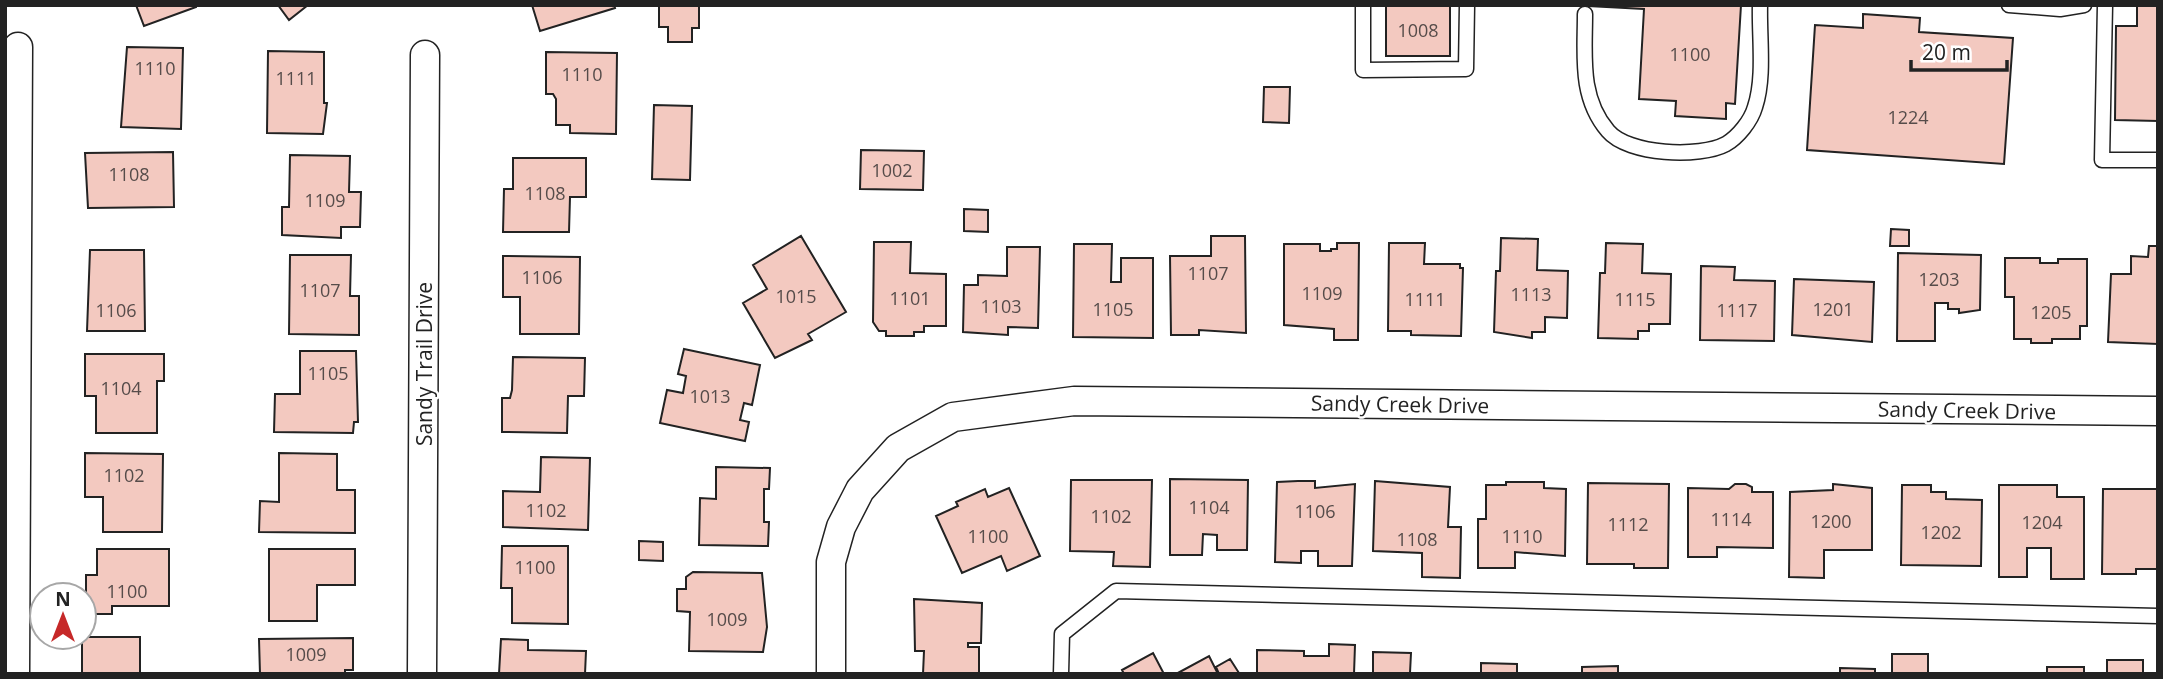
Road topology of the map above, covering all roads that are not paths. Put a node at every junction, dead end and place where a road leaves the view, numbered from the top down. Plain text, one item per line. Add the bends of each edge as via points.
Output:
1 (1363, 5) edge
2 (1467, 5) edge
3 (1760, 5) edge
4 (2009, 5) edge
5 (2084, 5) edge
6 (2105, 5) edge
7 (1586, 13) dead end
8 (18, 47) dead end
9 (425, 55) dead end
10 (2158, 160) edge
11 (2158, 411) edge
12 (2158, 615) edge
13 (15, 674) edge
14 (422, 674) edge
15 (831, 674) edge
16 (1061, 674) edge

1 - 2 lane via 1363,71 1466,69
3 - 7 lane via 1756,107 1747,125 1725,144 1692,151 1646,150 1609,132 1584,80
4 - 5 lane via 2060,9
6 - 10 lane via 2102,160
8 - 13 street
9 - 14 street, Sandy Trail Drive
11 - 15 street, Sandy Creek Drive via 1074,401 953,417 898,448 860,490 841,527 831,562
12 - 16 lane via 1116,591 1062,634

